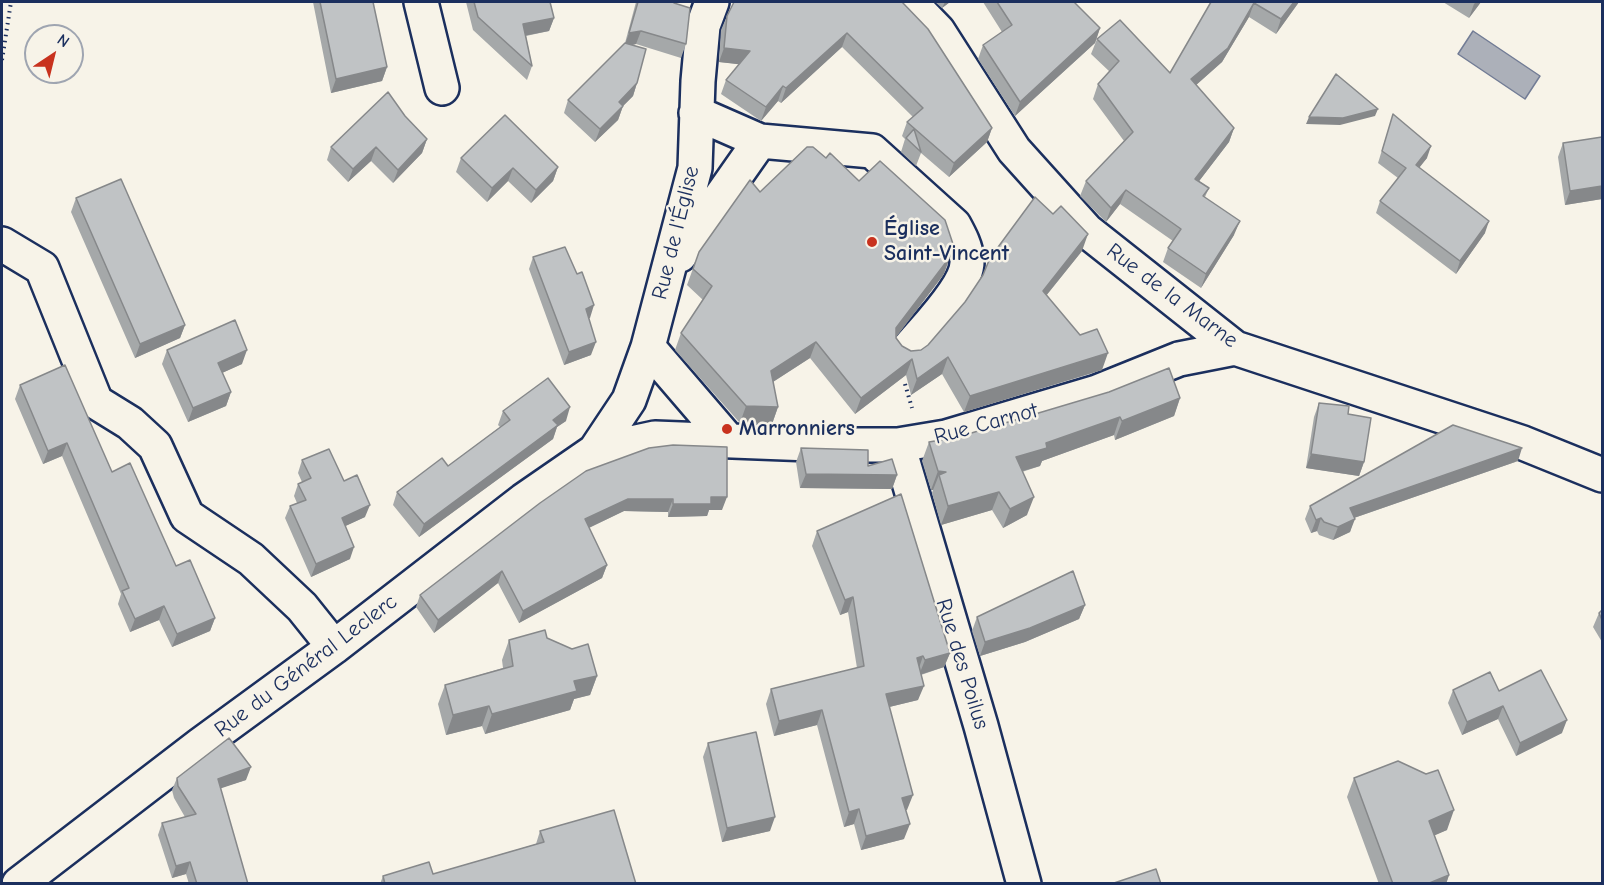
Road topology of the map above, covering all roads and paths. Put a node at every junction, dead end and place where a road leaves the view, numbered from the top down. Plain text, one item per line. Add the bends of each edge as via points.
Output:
1 (11, 2) edge
2 (421, 2) edge
3 (712, 2) edge
4 (910, 2) edge
5 (2, 60) edge
6 (442, 88) dead end
7 (696, 113) junction
8 (760, 141) junction
9 (2, 244) edge
10 (667, 274) junction
11 (648, 347) junction
12 (1235, 348) junction
13 (908, 349) joint
14 (728, 439) junction
15 (909, 443) junction
16 (595, 451) junction
17 (1602, 476) edge
18 (334, 647) junction
19 (20, 884) edge
20 (1024, 884) edge

1 - 5 path
2 - 6 street
3 - 7 street, Rue de l'Église via 703,26
4 - 12 street, Rue de la Marne via 938,31 1014,150 1088,231
7 - 8 street
7 - 10 street, Rue de l'Église via 695,168
8 - 10 street
8 - 13 street via 872,151 954,225 963,240 968,262 963,281
9 - 18 street via 42,268 96,402 130,423 155,446 187,516 251,559 302,607
10 - 11 street, Rue de l'Église
11 - 14 street
11 - 16 street, Rue de l'Église via 629,400
12 - 15 street, Rue Carnot via 1179,359 1097,392 946,437
12 - 17 street, Rue de la Marne via 1523,443
13 - 15 path via 898,361
14 - 15 street, Rue Carnot via 836,445
14 - 16 street, Rue Carnot via 656,438
15 - 20 street, Rue des Poilus
16 - 18 street, Rue du Général Leclerc via 524,500
18 - 19 street, Rue du Général Leclerc

